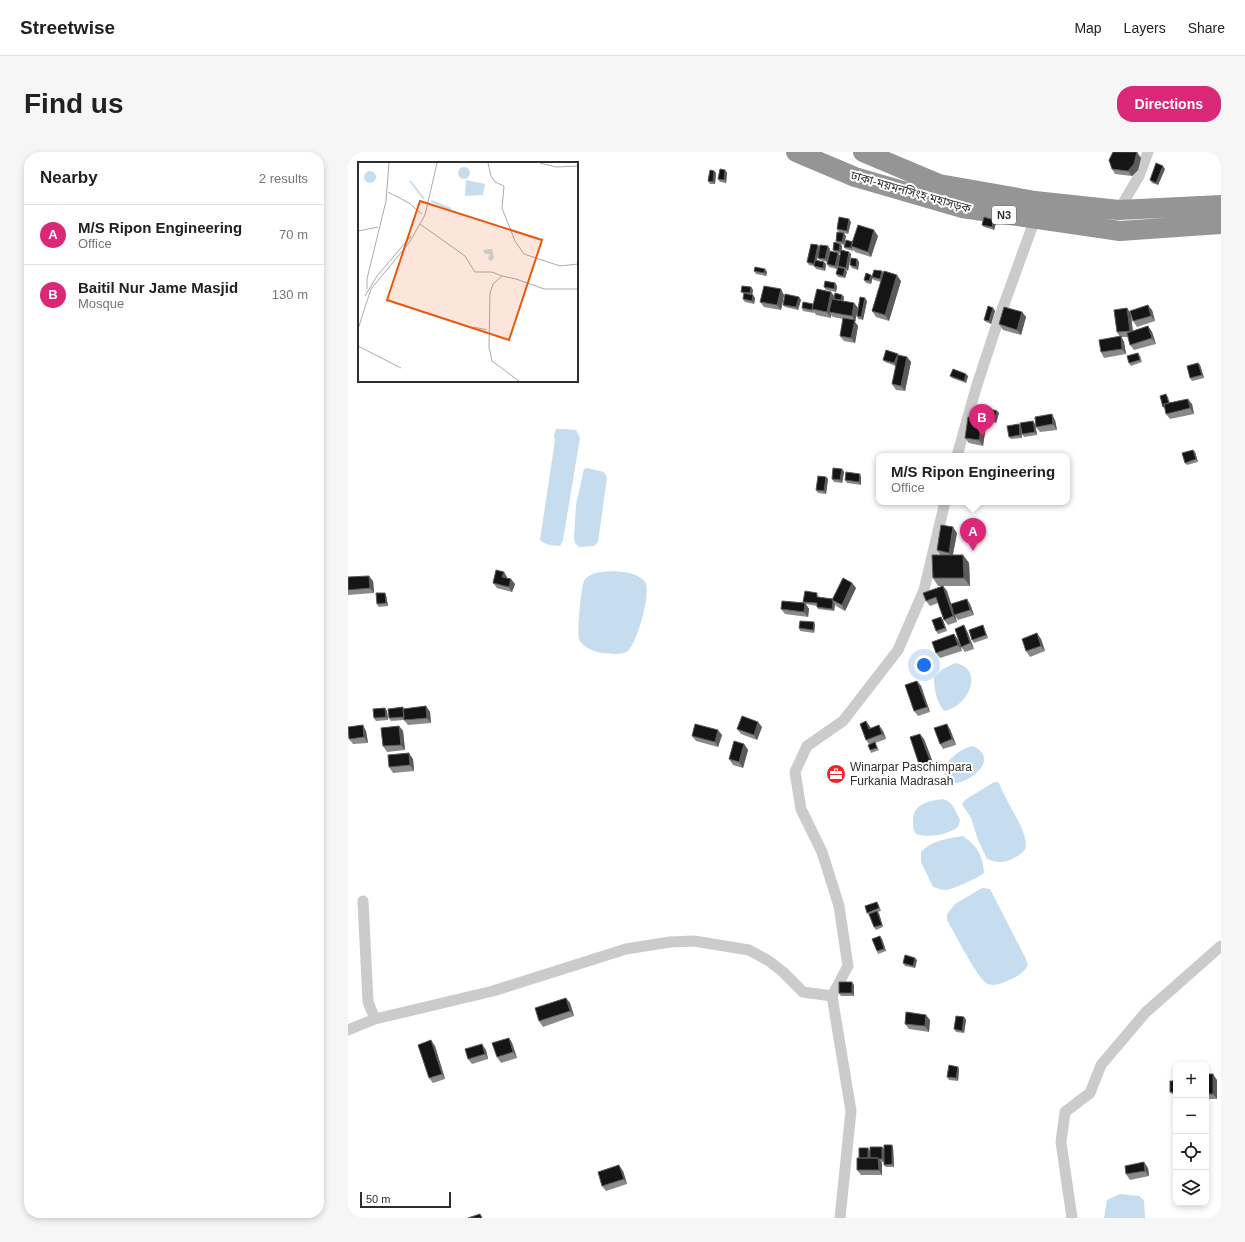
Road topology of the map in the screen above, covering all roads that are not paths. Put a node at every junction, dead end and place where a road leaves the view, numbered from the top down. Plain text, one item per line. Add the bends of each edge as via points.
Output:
1 (796, 152) edge
2 (863, 152) edge
3 (1148, 152) edge
4 (1221, 205) edge
5 (1119, 210) junction
6 (1035, 219) junction
7 (1221, 224) edge
8 (958, 453) edge
9 (943, 505) edge
10 (363, 902) dead end
11 (1221, 946) edge
12 (832, 996) junction
13 (375, 1019) junction
14 (348, 1030) edge
15 (840, 1218) edge
16 (1072, 1218) edge

1 - 6 highway, ঢাকা-ময়মনসিংহ মহাসড়ক / N3 via 855,177 962,208
2 - 5 highway, ঢাকা-ময়মনসিংহ মহাসড়ক / N3 via 939,184 1035,201
3 - 5 street via 1139,176
4 - 5 highway, ঢাকা-ময়মনসিংহ মহাসড়ক / N3
6 - 7 highway, ঢাকা-ময়মনসিংহ মহাসড়ক / N3 via 1120,231
6 - 8 street via 995,328
9 - 12 street via 924,590 898,650 843,721 807,746 795,772 801,809 822,852 839,906 848,966
10 - 13 street via 368,1002
11 - 16 street via 1146,1012 1101,1065 1090,1093 1065,1112 1061,1142
12 - 13 street via 803,992 784,972 749,950 694,941 670,942 626,949 493,991
12 - 15 street via 851,1111
13 - 14 street

